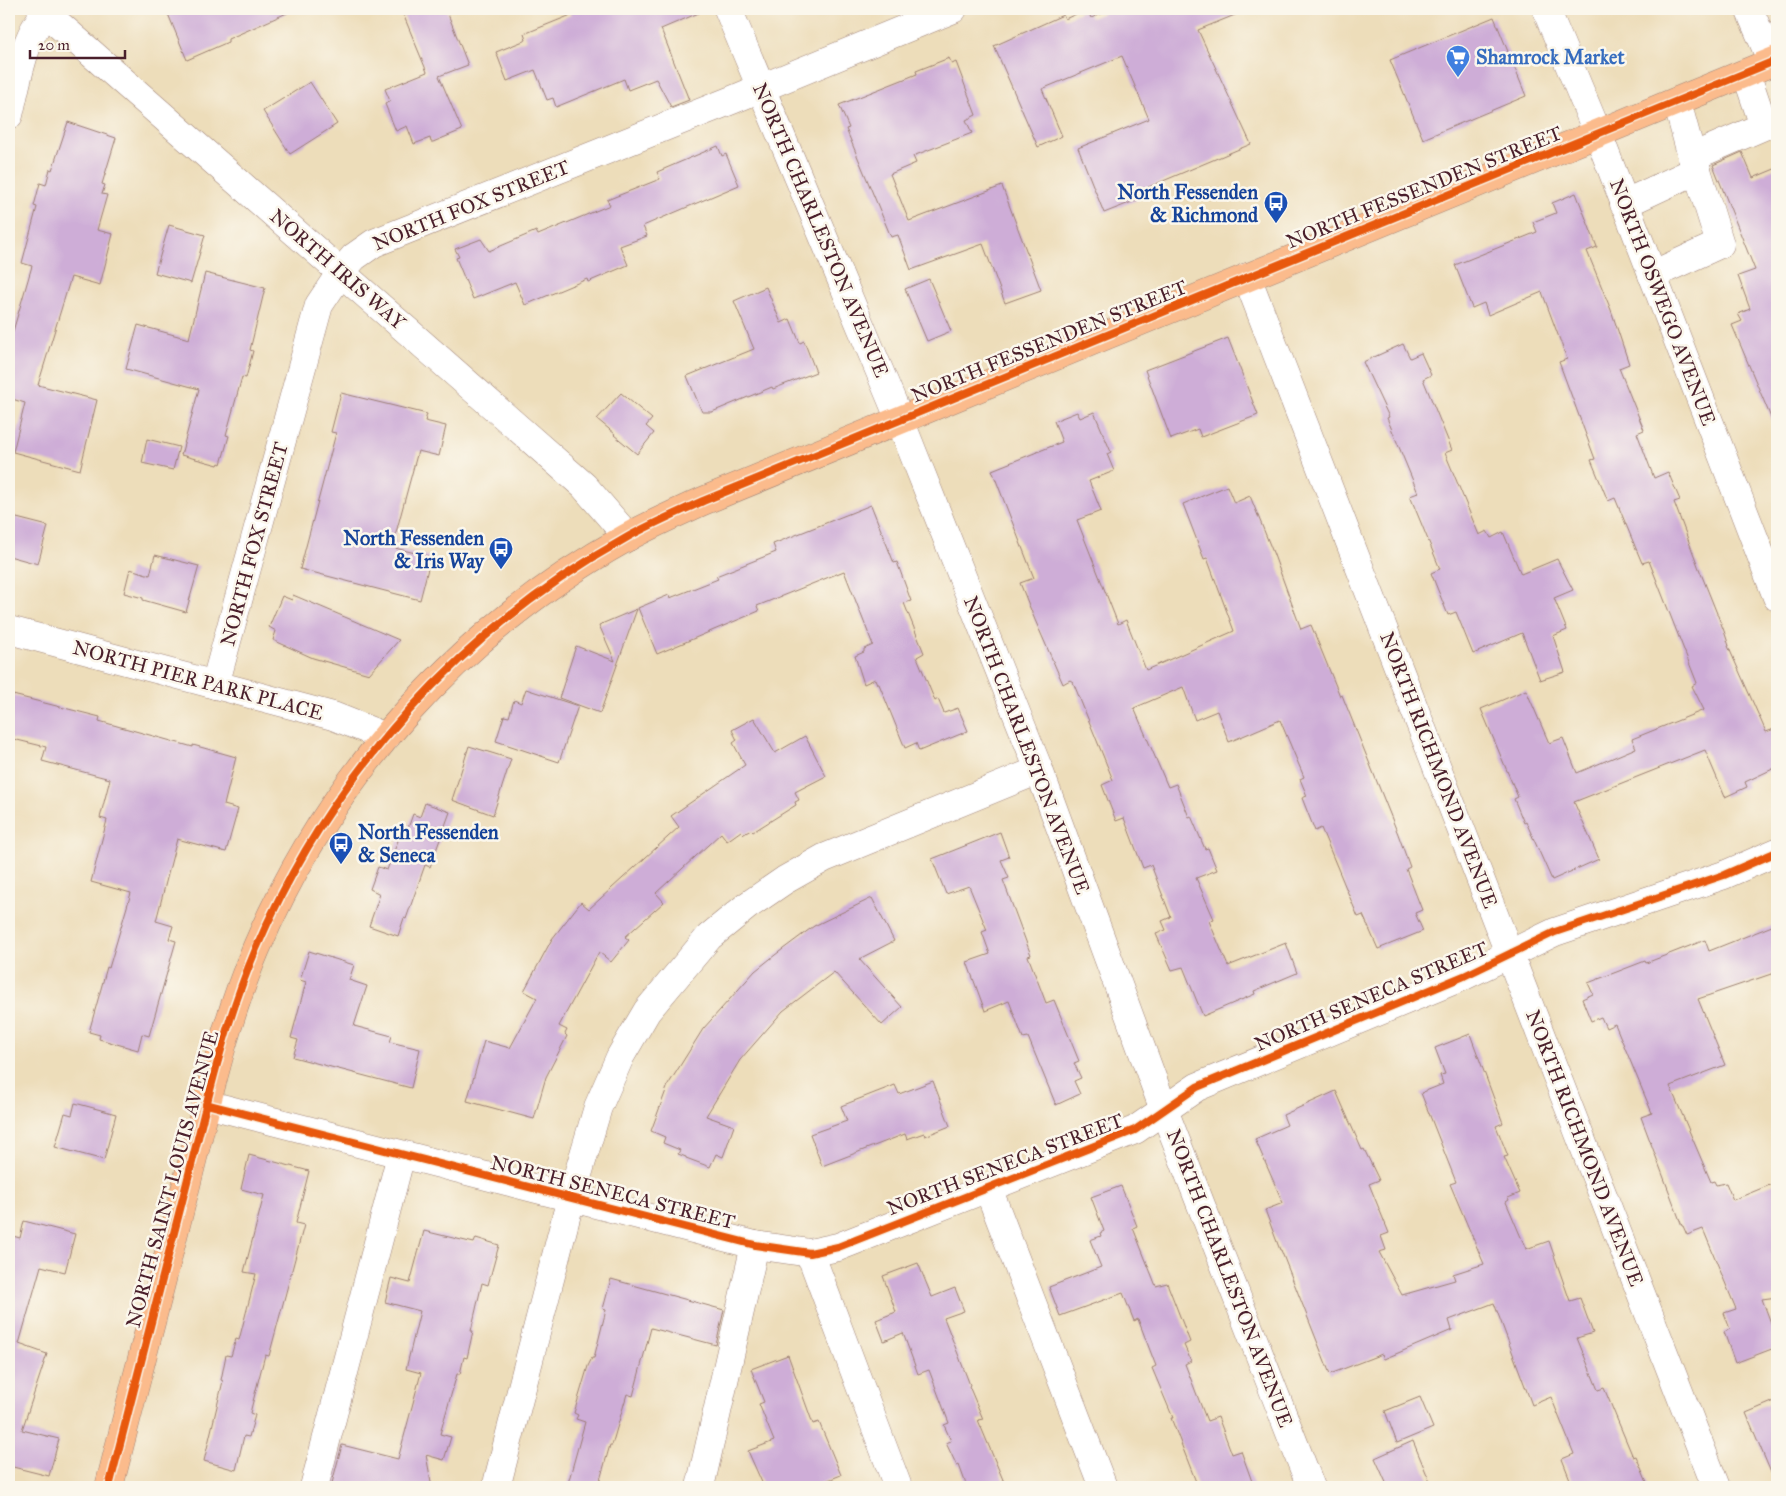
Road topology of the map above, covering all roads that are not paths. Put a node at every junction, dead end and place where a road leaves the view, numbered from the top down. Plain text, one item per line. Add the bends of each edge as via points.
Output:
1 (728, 9) edge
2 (953, 9) edge
3 (1546, 9) edge
4 (1749, 9) edge
5 (46, 10) edge
6 (1774, 61) edge
7 (1746, 73) junction
8 (761, 88) junction
9 (1677, 102) junction
10 (9, 115) edge
11 (1598, 134) junction
12 (1695, 163) junction
13 (1624, 204) junction
14 (341, 272) junction
15 (1652, 275) junction
16 (1247, 277) junction
17 (900, 420) junction
18 (628, 537) junction
19 (1777, 597) edge
20 (9, 630) edge
21 (215, 684) junction
22 (386, 737) junction
23 (1038, 770) junction
24 (1777, 852) edge
25 (1510, 954) junction
26 (206, 1104) junction
27 (1164, 1110) junction
28 (401, 1154) junction
29 (988, 1188) junction
30 (571, 1198) junction
31 (755, 1245) junction
32 (810, 1253) junction
33 (110, 1487) edge
34 (314, 1487) edge
35 (498, 1487) edge
36 (700, 1487) edge
37 (898, 1487) edge
38 (1102, 1487) edge
39 (1311, 1487) edge
40 (1716, 1487) edge

1 - 8 street, NORTH CHARLESTON AVENUE
2 - 8 street, NORTH FOX STREET
3 - 11 street, NORTH OSWEGO AVENUE
4 - 6 street
5 - 10 street via 24,55
5 - 14 street, NORTH IRIS WAY
6 - 7 main road, NORTH FESSENDEN STREET
7 - 9 main road, NORTH FESSENDEN STREET
7 - 12 street via 1764,126
8 - 14 street, NORTH FOX STREET via 374,243 354,257
8 - 17 street, NORTH CHARLESTON AVENUE
9 - 11 main road, NORTH FESSENDEN STREET
9 - 12 street
11 - 13 street, NORTH OSWEGO AVENUE
11 - 16 main road, NORTH FESSENDEN STREET
12 - 13 street
12 - 15 street via 1720,244
13 - 15 street, NORTH OSWEGO AVENUE
14 - 18 street, NORTH IRIS WAY via 584,486
14 - 21 street, NORTH FOX STREET via 319,305
15 - 19 street, NORTH OSWEGO AVENUE
16 - 17 main road, NORTH FESSENDEN STREET
16 - 25 street, NORTH RICHMOND AVENUE
17 - 18 main road, NORTH FESSENDEN STREET via 703,501
17 - 23 street, NORTH CHARLESTON AVENUE
18 - 22 main road, NORTH FESSENDEN STREET via 552,584 482,638 447,669
20 - 21 street, NORTH PIER PARK PLACE
21 - 22 street, NORTH PIER PARK PLACE via 333,716
22 - 26 main road, NORTH SAINT LOUIS AVENUE via 326,817 276,906 241,987
23 - 27 street, NORTH CHARLESTON AVENUE
23 - 30 street via 824,858 747,906 709,937 647,1011 620,1057 598,1107
24 - 25 street, NORTH SENECA STREET via 1724,876 1555,932
25 - 27 street, NORTH SENECA STREET via 1198,1086
25 - 40 street, NORTH RICHMOND AVENUE
26 - 28 street, NORTH SENECA STREET
26 - 33 main road, NORTH SAINT LOUIS AVENUE
27 - 29 street, NORTH SENECA STREET via 1135,1130
27 - 39 street, NORTH CHARLESTON AVENUE
28 - 30 street, NORTH SENECA STREET
28 - 34 street
29 - 32 street, NORTH SENECA STREET via 838,1247
29 - 38 street
30 - 31 street, NORTH SENECA STREET
30 - 35 street
31 - 32 street, NORTH SENECA STREET
31 - 36 street
32 - 37 street

